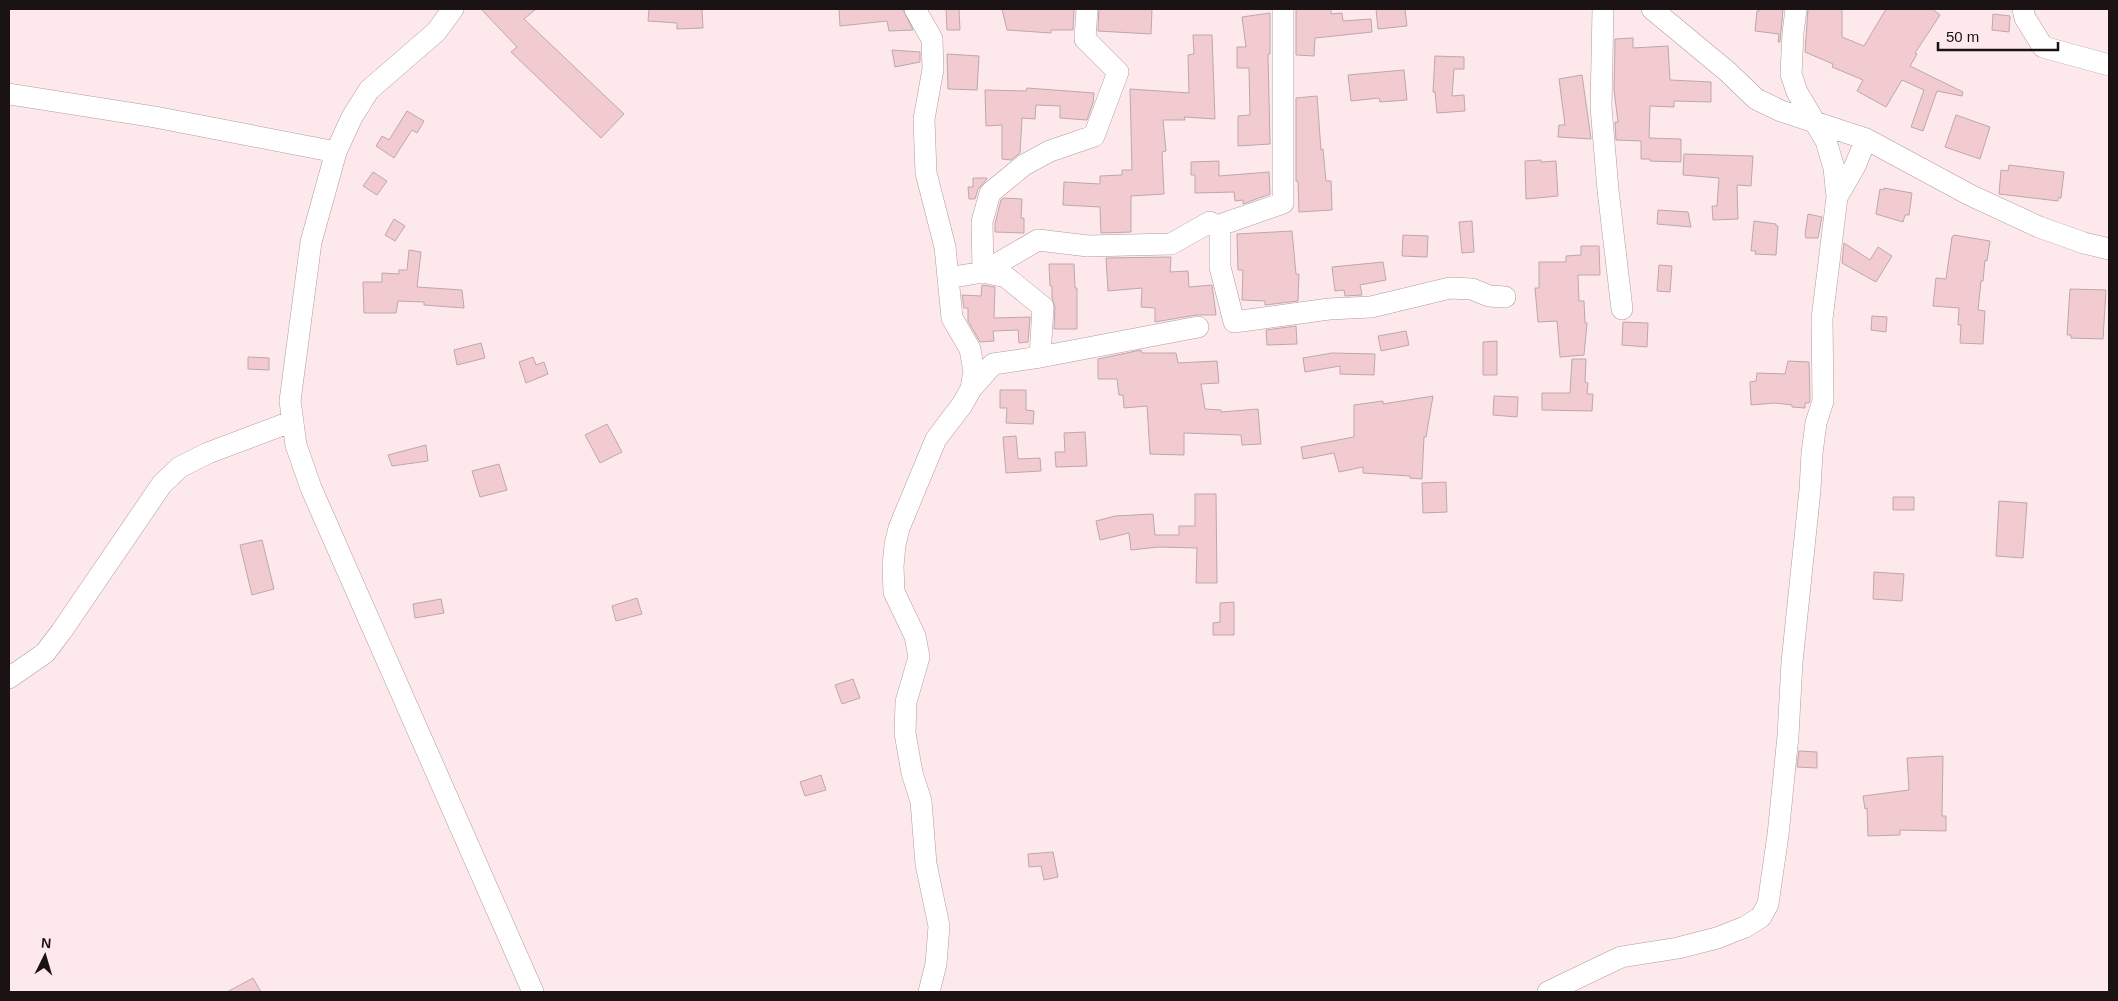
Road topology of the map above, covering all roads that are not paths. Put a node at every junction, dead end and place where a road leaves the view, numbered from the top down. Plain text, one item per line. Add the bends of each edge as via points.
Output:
1 (453, 9) edge
2 (915, 9) edge
3 (1087, 9) edge
4 (1283, 9) edge
5 (1603, 9) edge
6 (1652, 9) edge
7 (1796, 9) edge
8 (2023, 9) edge
9 (2107, 70) edge
10 (9, 94) edge
11 (1813, 121) junction
12 (1866, 139) junction
13 (336, 152) junction
14 (1837, 197) junction
15 (1210, 222) dead end
16 (2109, 249) edge
17 (983, 272) junction
18 (948, 278) junction
19 (1505, 297) dead end
20 (1622, 309) dead end
21 (1198, 327) dead end
22 (1040, 357) junction
23 (971, 389) junction
24 (293, 420) junction
25 (9, 678) edge
26 (533, 992) edge
27 (929, 992) edge
28 (1548, 992) edge

1 - 13 street via 436,32 369,90
2 - 18 street via 932,38 933,69 924,119 926,173 946,248
3 - 17 street via 1085,39 1118,72 1094,136 1024,165 990,193 982,222
4 - 19 street via 1283,204 1220,225 1220,267 1234,322 1329,309 1371,307 1450,288 1472,289 1489,296
5 - 20 street via 1601,107
6 - 11 street via 1756,99
7 - 11 street via 1791,74
8 - 9 street via 2043,47
10 - 13 street via 155,117
11 - 12 street
11 - 14 street via 1826,141 1834,168
12 - 14 street
12 - 16 street via 1970,195 2039,227
13 - 24 street via 311,242 290,401
14 - 28 street via 1822,319 1823,402 1812,452 1787,746 1768,904 1761,917 1745,927 1678,948 1621,957
15 - 17 street via 1171,244 1088,246 1038,240
17 - 18 street
17 - 22 street via 1006,277 1043,307
18 - 23 street via 952,318 970,349 974,371
21 - 22 street
22 - 23 street via 993,364
23 - 27 street via 936,439 899,528 893,566 894,592 915,636 919,657 906,702 905,733 921,801 926,864 939,926 936,964
24 - 25 street via 180,467 162,484 45,653
24 - 26 street via 296,445 311,488

